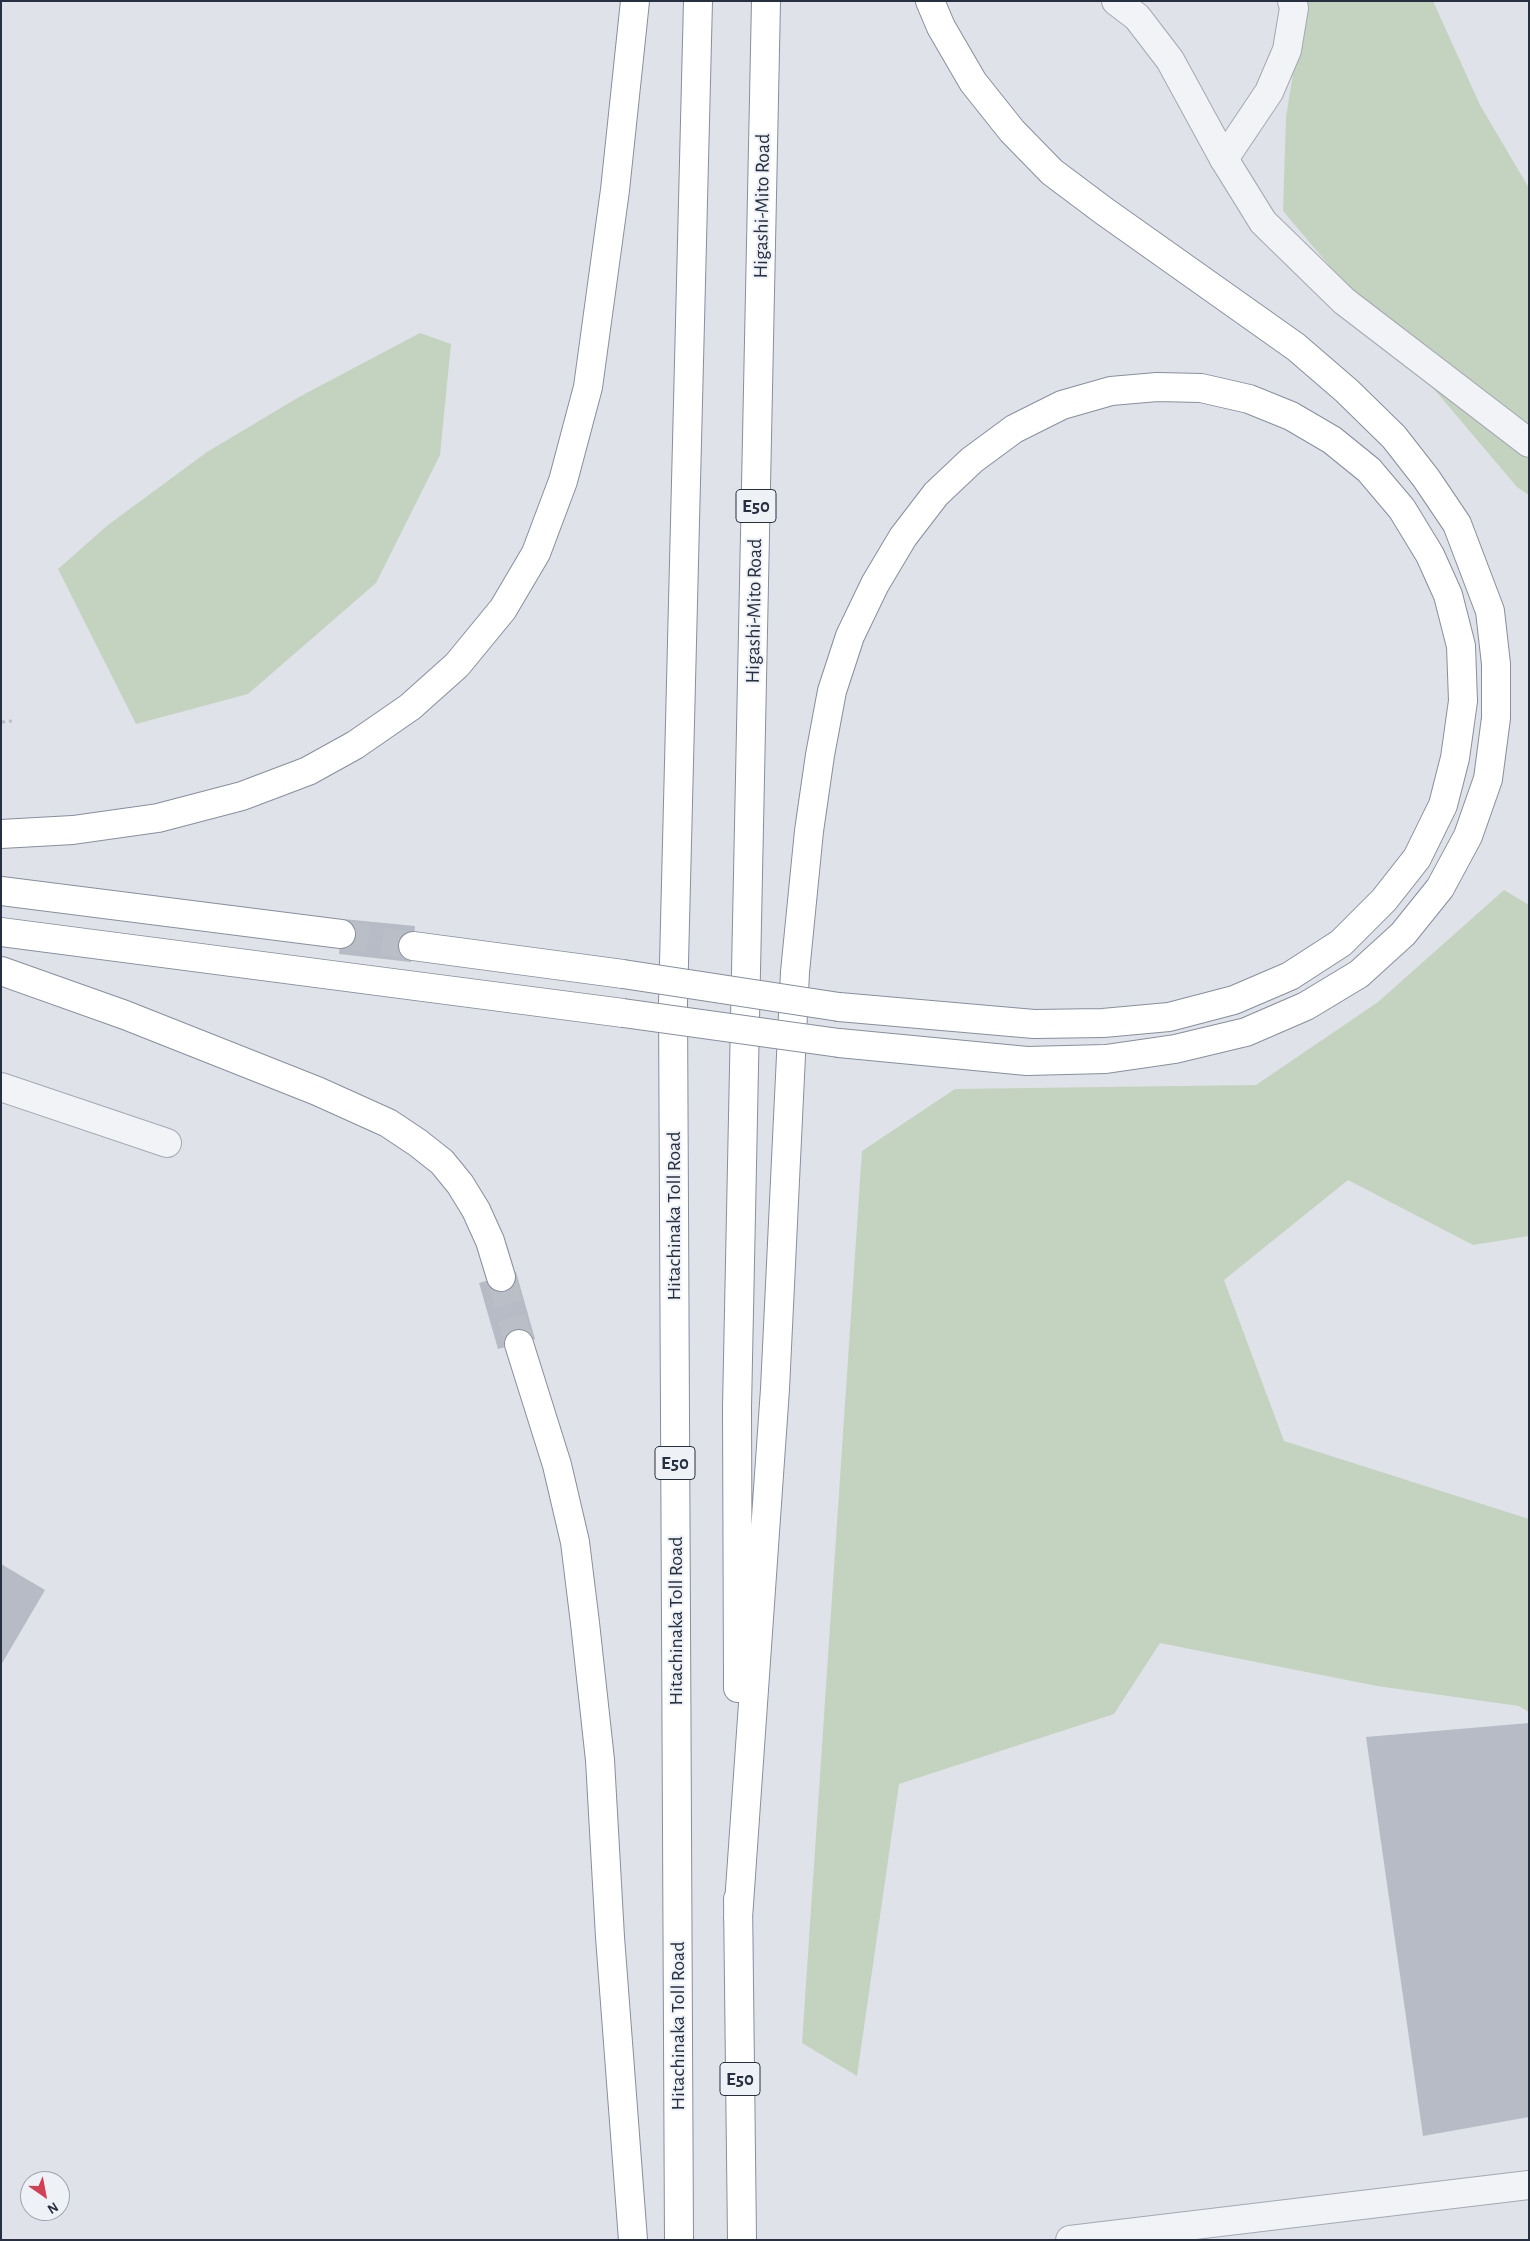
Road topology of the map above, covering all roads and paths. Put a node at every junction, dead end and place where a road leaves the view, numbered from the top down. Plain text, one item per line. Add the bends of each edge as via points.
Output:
1 (635, 1) edge
2 (698, 1) edge
3 (766, 1) edge
4 (930, 1) edge
5 (1116, 1) edge
6 (1292, 1) edge
7 (1224, 159) junction
8 (1529, 444) edge
9 (12, 721) dead end
10 (1, 722) edge
11 (1, 834) edge
12 (1, 892) edge
13 (1, 932) edge
14 (342, 934) tunnel mouth
15 (413, 946) tunnel mouth
16 (1, 971) edge
17 (1, 1087) edge
18 (168, 1143) dead end
19 (501, 1277) tunnel mouth
20 (520, 1344) tunnel mouth
21 (738, 1918) junction
22 (1529, 2186) edge
23 (633, 2240) edge
24 (679, 2240) edge
25 (742, 2240) edge
26 (1070, 2240) edge

1 - 11 highway via 615,190 588,387 563,481 536,553 503,609 457,665 410,707 355,745 308,771 242,796 158,818 73,830
2 - 24 highway, Hitachinaka Toll Road / E50 via 673,1003
3 - 21 highway, Higashi-Mito Road / E50 via 737,1407
4 - 13 highway, bridge via 973,82 1012,131 1052,172 1296,347 1347,391 1394,437 1457,524 1490,611 1496,664 1496,718 1488,779 1468,836 1440,888 1403,934 1359,974 1306,1006 1246,1032 1175,1049 1106,1059 1027,1061 839,1043
5 - 7 street via 1136,17 1170,60
6 - 7 street via 1294,8 1286,50 1272,84
7 - 8 street via 1263,222 1344,301
9 - 10 path
12 - 14 highway
15 - 21 highway, bridge via 623,974 839,1007 1034,1024 1103,1023 1169,1017 1234,1000 1290,976 1341,943 1384,900 1417,858 1443,806 1455,758 1463,701 1461,646 1448,595 1430,555 1402,509 1369,470 1332,440 1291,416 1249,399 1201,388 1157,387 1111,392 1062,405 1014,429 972,460 936,494 903,537 875,584 850,636 832,692 809,831 795,972 775,1389
16 - 19 highway via 125,1015 317,1090 388,1124 442,1162 460,1184 490,1241
17 - 18 street
20 - 23 highway via 557,1465 575,1542 583,1605 600,1760
21 - 25 highway, E50
22 - 26 street

